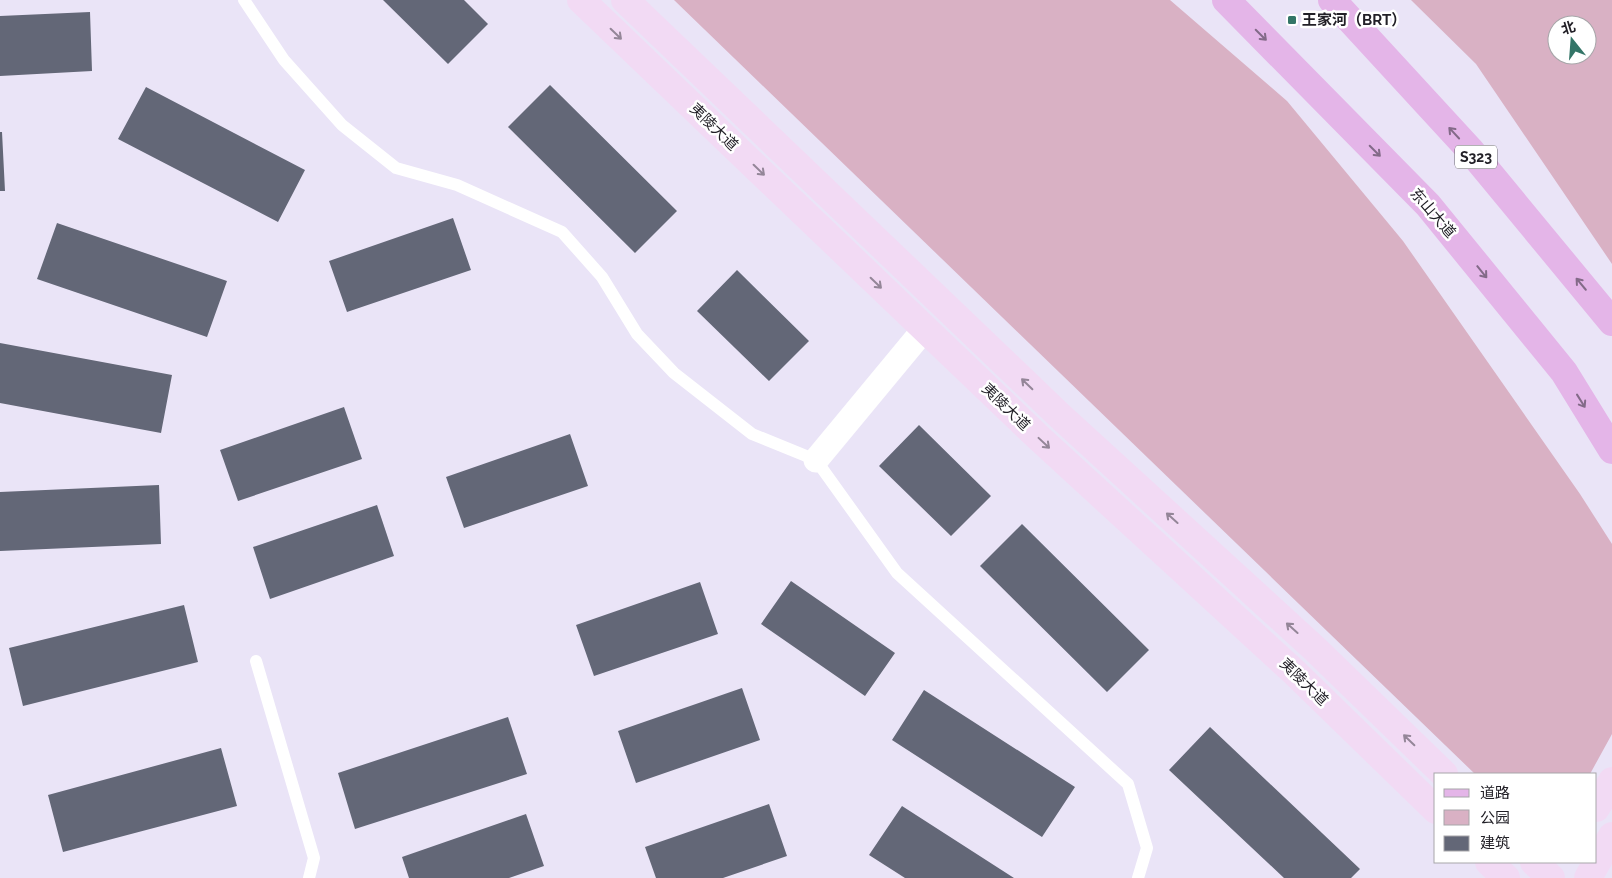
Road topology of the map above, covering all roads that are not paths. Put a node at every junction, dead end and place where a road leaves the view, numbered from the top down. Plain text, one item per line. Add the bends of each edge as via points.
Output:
1 (244, 0) edge
2 (581, 0) edge
3 (625, 0) edge
4 (1226, 0) edge
5 (1332, 0) edge
6 (1612, 322) edge
7 (923, 328) junction
8 (1612, 450) edge
9 (816, 460) junction
10 (256, 661) dead end
11 (1443, 773) edge
12 (1612, 781) edge
13 (1597, 806) edge
14 (1434, 808) edge
15 (1612, 836) edge
16 (1597, 862) edge
17 (1490, 863) edge
18 (1535, 863) edge
19 (1562, 863) edge
20 (1597, 863) edge
21 (310, 878) edge
22 (1138, 878) edge
23 (1506, 878) edge
24 (1552, 878) edge
25 (1588, 878) edge

1 - 9 lane via 284,60 342,125 396,168 457,185 562,232 602,277 636,334 674,373 752,434
2 -> 7 main road, 夷陵大道
11 -> 3 main road, 夷陵大道 via 1315,649 1060,416
4 -> 8 main road, 东山大道 via 1428,205 1564,372
6 -> 5 main road, S323 via 1470,150
7 - 9 street
7 -> 14 main road, 夷陵大道 via 1293,671
9 - 22 lane via 897,573 1128,784 1147,848
10 - 21 lane via 314,858
12 - 13 main road
15 - 16 main road
17 - 23 main road
18 - 24 main road
19 - 24 main road
20 - 25 main road

